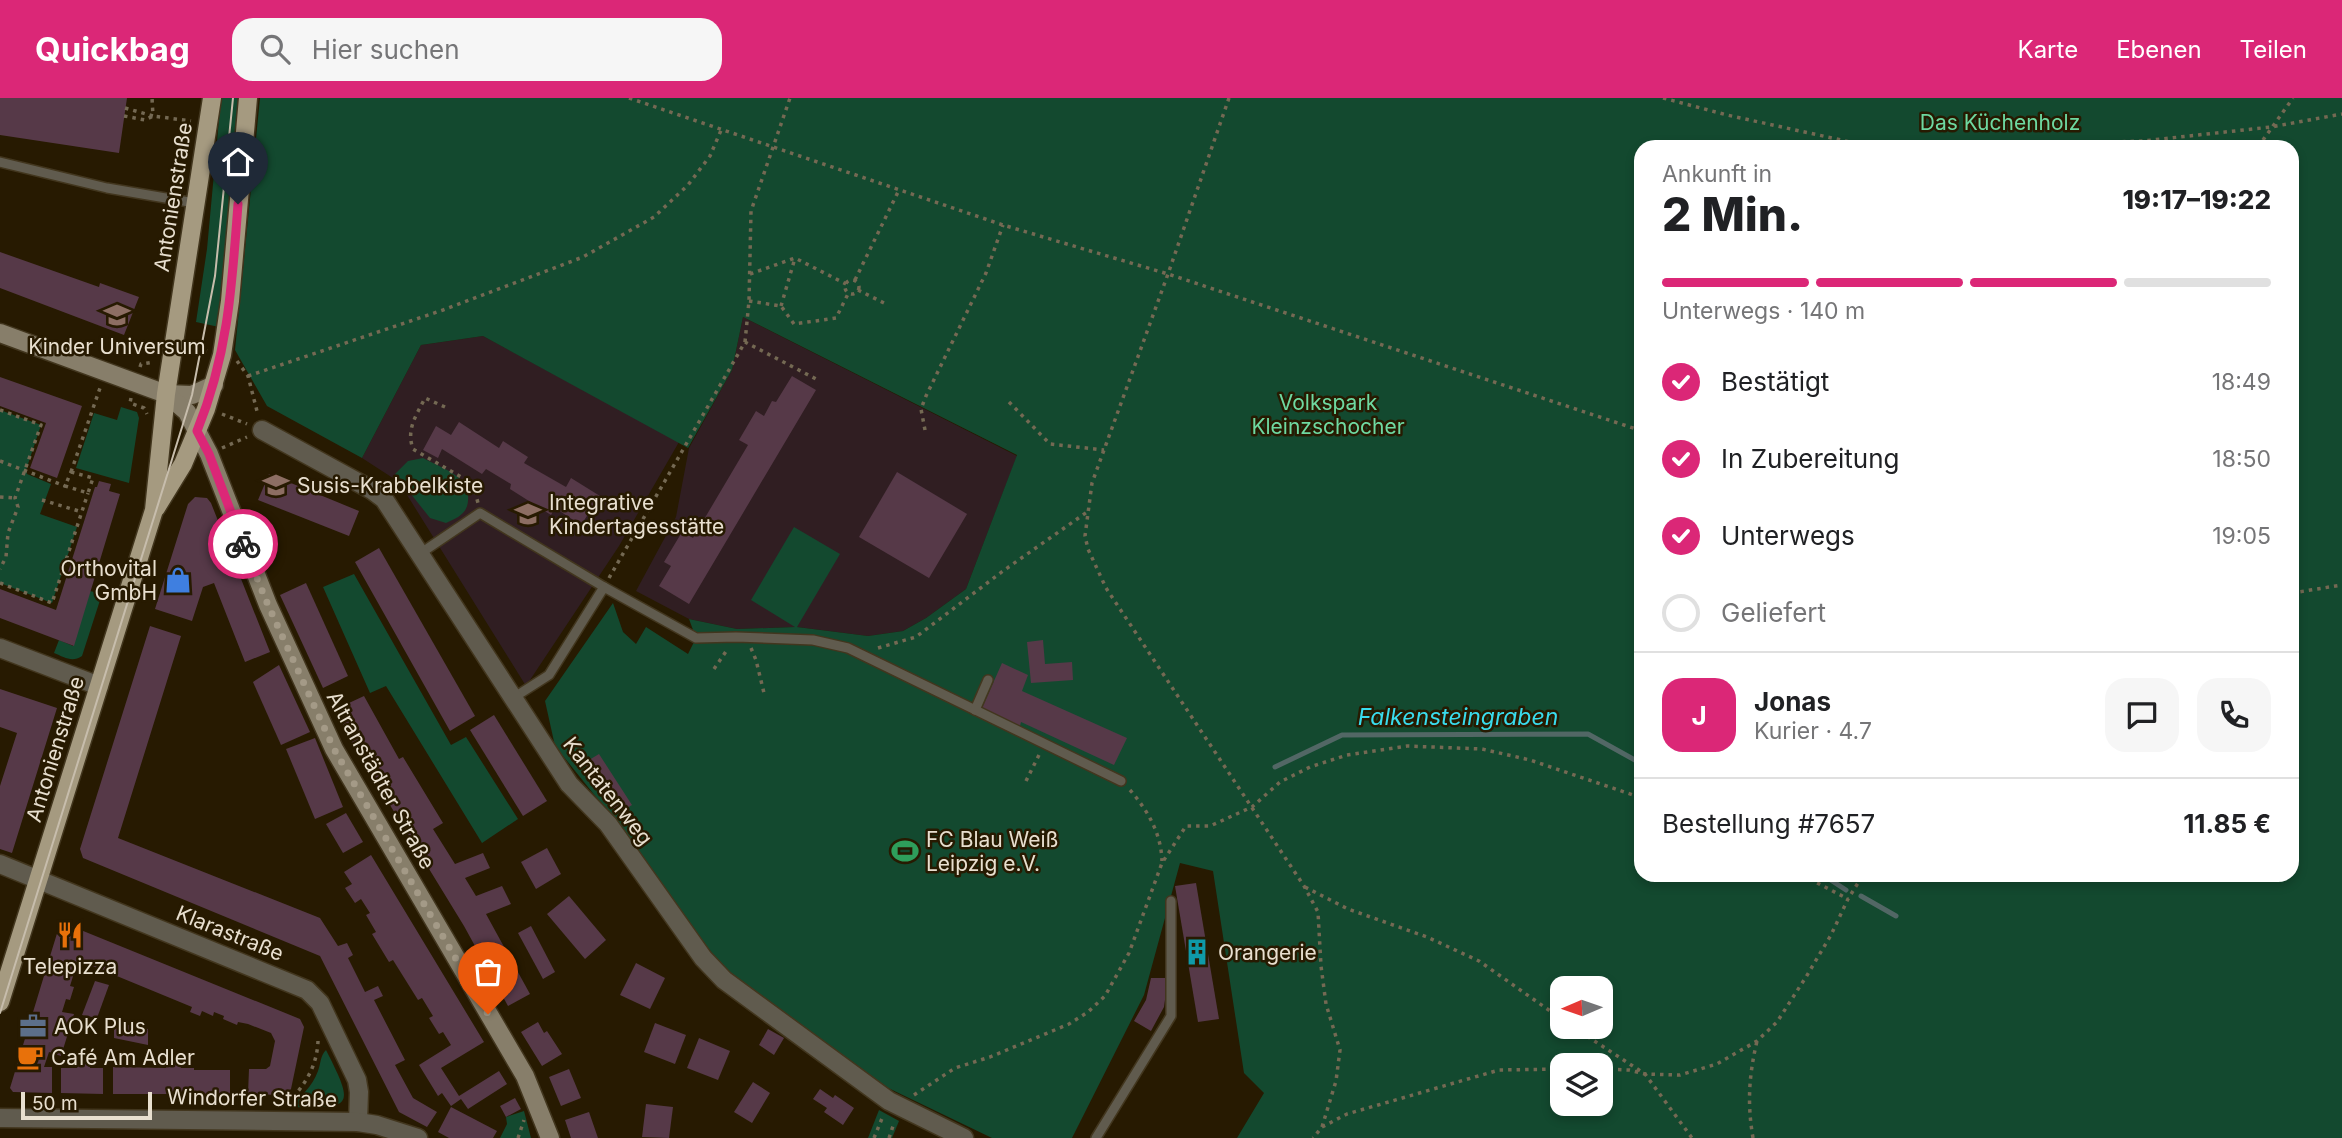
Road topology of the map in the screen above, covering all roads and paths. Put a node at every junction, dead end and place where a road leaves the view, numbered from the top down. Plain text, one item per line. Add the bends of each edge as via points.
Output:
1 (152, 98) edge
2 (212, 98) edge
3 (248, 98) edge
4 (629, 98) edge
5 (790, 98) edge
6 (1229, 98) edge
7 (1663, 98) edge
8 (2293, 98) edge
9 (125, 108) dead end
10 (2342, 114) edge
11 (124, 116) dead end
12 (153, 116) junction
13 (207, 123) junction
14 (2271, 127) junction
15 (722, 128) junction
16 (1841, 140) edge
17 (2152, 140) edge
18 (2263, 140) edge
19 (773, 145) junction
20 (0, 162) edge
21 (899, 190) junction
22 (195, 203) junction
23 (1003, 225) junction
24 (794, 258) junction
25 (750, 274) junction
26 (1168, 274) junction
27 (855, 281) junction
28 (846, 285) junction
29 (858, 290) junction
30 (849, 292) junction
31 (750, 301) junction
32 (884, 303) dead end
33 (780, 306) junction
34 (0, 333) edge
35 (745, 342) junction
36 (174, 345) junction
37 (229, 357) junction
38 (106, 370) junction
39 (248, 376) junction
40 (818, 380) dead end
41 (214, 385) junction
42 (166, 394) junction
43 (1009, 402) dead end
44 (130, 403) dead end
45 (445, 407) dead end
46 (0, 411) edge
47 (222, 414) dead end
48 (148, 417) dead end
49 (238, 420) dead end
50 (1634, 428) edge
51 (262, 430) joint
52 (925, 430) dead end
53 (197, 431) junction
54 (1104, 450) junction
55 (0, 461) edge
56 (26, 470) junction
57 (71, 472) junction
58 (65, 486) junction
59 (88, 493) junction
60 (0, 498) edge
61 (15, 498) junction
62 (42, 500) dead end
63 (531, 502) dead end
64 (154, 510) junction
65 (82, 512) junction
66 (1087, 512) junction
67 (480, 513) junction
68 (512, 533) junction
69 (421, 553) junction
70 (0, 569) edge
71 (0, 583) edge
72 (2342, 585) edge
73 (604, 587) junction
74 (2299, 592) edge
75 (741, 637) junction
76 (0, 648) edge
77 (848, 648) junction
78 (714, 669) dead end
79 (988, 680) dead end
80 (99, 686) junction
81 (764, 693) dead end
82 (513, 698) junction
83 (975, 710) junction
84 (1044, 743) junction
85 (1026, 781) dead end
86 (1121, 781) joint
87 (1634, 795) edge
88 (1252, 807) junction
89 (1162, 863) junction
90 (0, 864) edge
91 (38, 879) junction
92 (1816, 882) edge
93 (1858, 882) edge
94 (1304, 887) junction
95 (1848, 898) junction
96 (1171, 901) dead end
97 (0, 1002) edge
98 (320, 1003) junction
99 (1550, 1011) edge
100 (1593, 1040) edge
101 (1757, 1041) junction
102 (1550, 1069) edge
103 (1613, 1069) edge
104 (1645, 1074) junction
105 (894, 1104) junction
106 (0, 1118) edge
107 (267, 1121) junction
108 (358, 1122) junction
109 (1322, 1127) junction
110 (376, 1132) edge
111 (1316, 1136) edge
112 (418, 1138) edge
113 (550, 1138) edge
114 (874, 1138) edge
115 (964, 1138) edge
116 (1096, 1138) edge
117 (1692, 1138) edge
118 (1753, 1138) edge

1 - 12 path
2 - 13 main road, Antonienstraße
3 - 37 main road, Antonienstraße
4 - 15 path
5 - 19 path
6 - 26 path
7 - 16 path
8 - 14 path
9 - 12 path
10 - 14 path
11 - 12 path via 145,120
12 - 13 path
13 - 22 main road, Antonienstraße
14 - 17 path
14 - 18 path
15 - 19 path
15 - 39 path via 710,156 688,185 654,217 583,257
19 - 21 path
19 - 25 path via 751,211
20 - 22 lane
21 - 23 path
21 - 27 path
22 - 36 main road, Antonienstraße
23 - 26 path
23 - 52 path via 986,273 926,396 922,409
24 - 25 path
24 - 28 path
24 - 33 path
25 - 31 path
26 - 50 path
26 - 54 path
27 - 28 path
27 - 29 path
28 - 30 path
29 - 30 path
29 - 32 path
30 - 33 path via 836,318 794,324
31 - 33 path
31 - 35 path
34 - 38 street
35 - 40 path
35 - 73 path
36 - 37 path
36 - 42 main road, Antonienstraße
37 - 39 path
37 - 41 main road, Antonienstraße
38 - 42 street
38 - 57 path
39 - 51 path
41 - 42 street via 192,395
41 - 53 main road, Antonienstraße
42 - 53 street, Altranstädter Straße via 187,412
42 - 64 main road, Antonienstraße
43 - 54 path via 1051,444
44 - 48 path via 144,408
45 - 67 path via 425,398 410,428 410,441 414,449 473,484
46 - 56 path via 41,425
47 - 49 path
51 - 69 street, Kantatenweg via 372,490 393,510
53 - 64 main road, Antonienstraße
53 - 113 street, Altranstädter Straße via 268,605 334,749 525,1076
54 - 66 path
55 - 56 path
56 - 58 path
56 - 61 path
57 - 58 path
57 - 59 path via 93,478
58 - 59 path
59 - 65 path
60 - 61 path
61 - 70 path via 18,507
62 - 65 path
63 - 68 path
64 - 80 main road, Antonienstraße
65 - 71 path via 52,603
66 - 77 path via 916,637 876,649
66 - 88 path via 1088,549 1106,588
67 - 68 lane
67 - 69 lane
68 - 73 lane
69 - 82 street, Kantatenweg
72 - 74 path
73 - 75 lane via 696,638
73 - 82 lane via 550,675
75 - 77 lane via 813,640
75 - 78 path
75 - 81 path via 756,660
76 - 80 street
77 - 83 lane
79 - 83 lane
80 - 91 main road, Antonienstraße
82 - 105 street, Kantatenweg via 569,785 608,824 724,981
83 - 84 lane
84 - 85 path
84 - 86 lane
86 - 89 path via 1151,819 1161,843
87 - 88 path via 1482,749 1406,746 1347,755 1310,767 1280,782
88 - 89 path via 1210,826 1185,826
88 - 94 path
89 - 105 path via 1129,953 1105,996 1088,1012 1041,1037 955,1068
90 - 91 street, Klarastraße
91 - 97 main road, Antonienstraße
91 - 98 street, Klarastraße via 289,982
92 - 95 path
93 - 95 path
94 - 99 path via 1479,961
94 - 109 path via 1318,912 1322,979 1340,1050
95 - 101 path via 1806,977 1777,1022
96 - 116 lane via 1171,1016
98 - 107 path via 317,1055 302,1089
98 - 108 street, Klarastraße via 357,1080
100 - 104 path
101 - 104 path via 1717,1064 1680,1075
101 - 118 path via 1749,1077
102 - 109 path via 1499,1070 1347,1114
103 - 104 path
104 - 117 path
105 - 114 path
105 - 115 street, Kantatenweg
106 - 107 street, Windorfer Straße
107 - 108 street, Windorfer Straße
108 - 110 street, Windorfer Straße
109 - 111 path
110 - 112 street, Windorfer Straße

